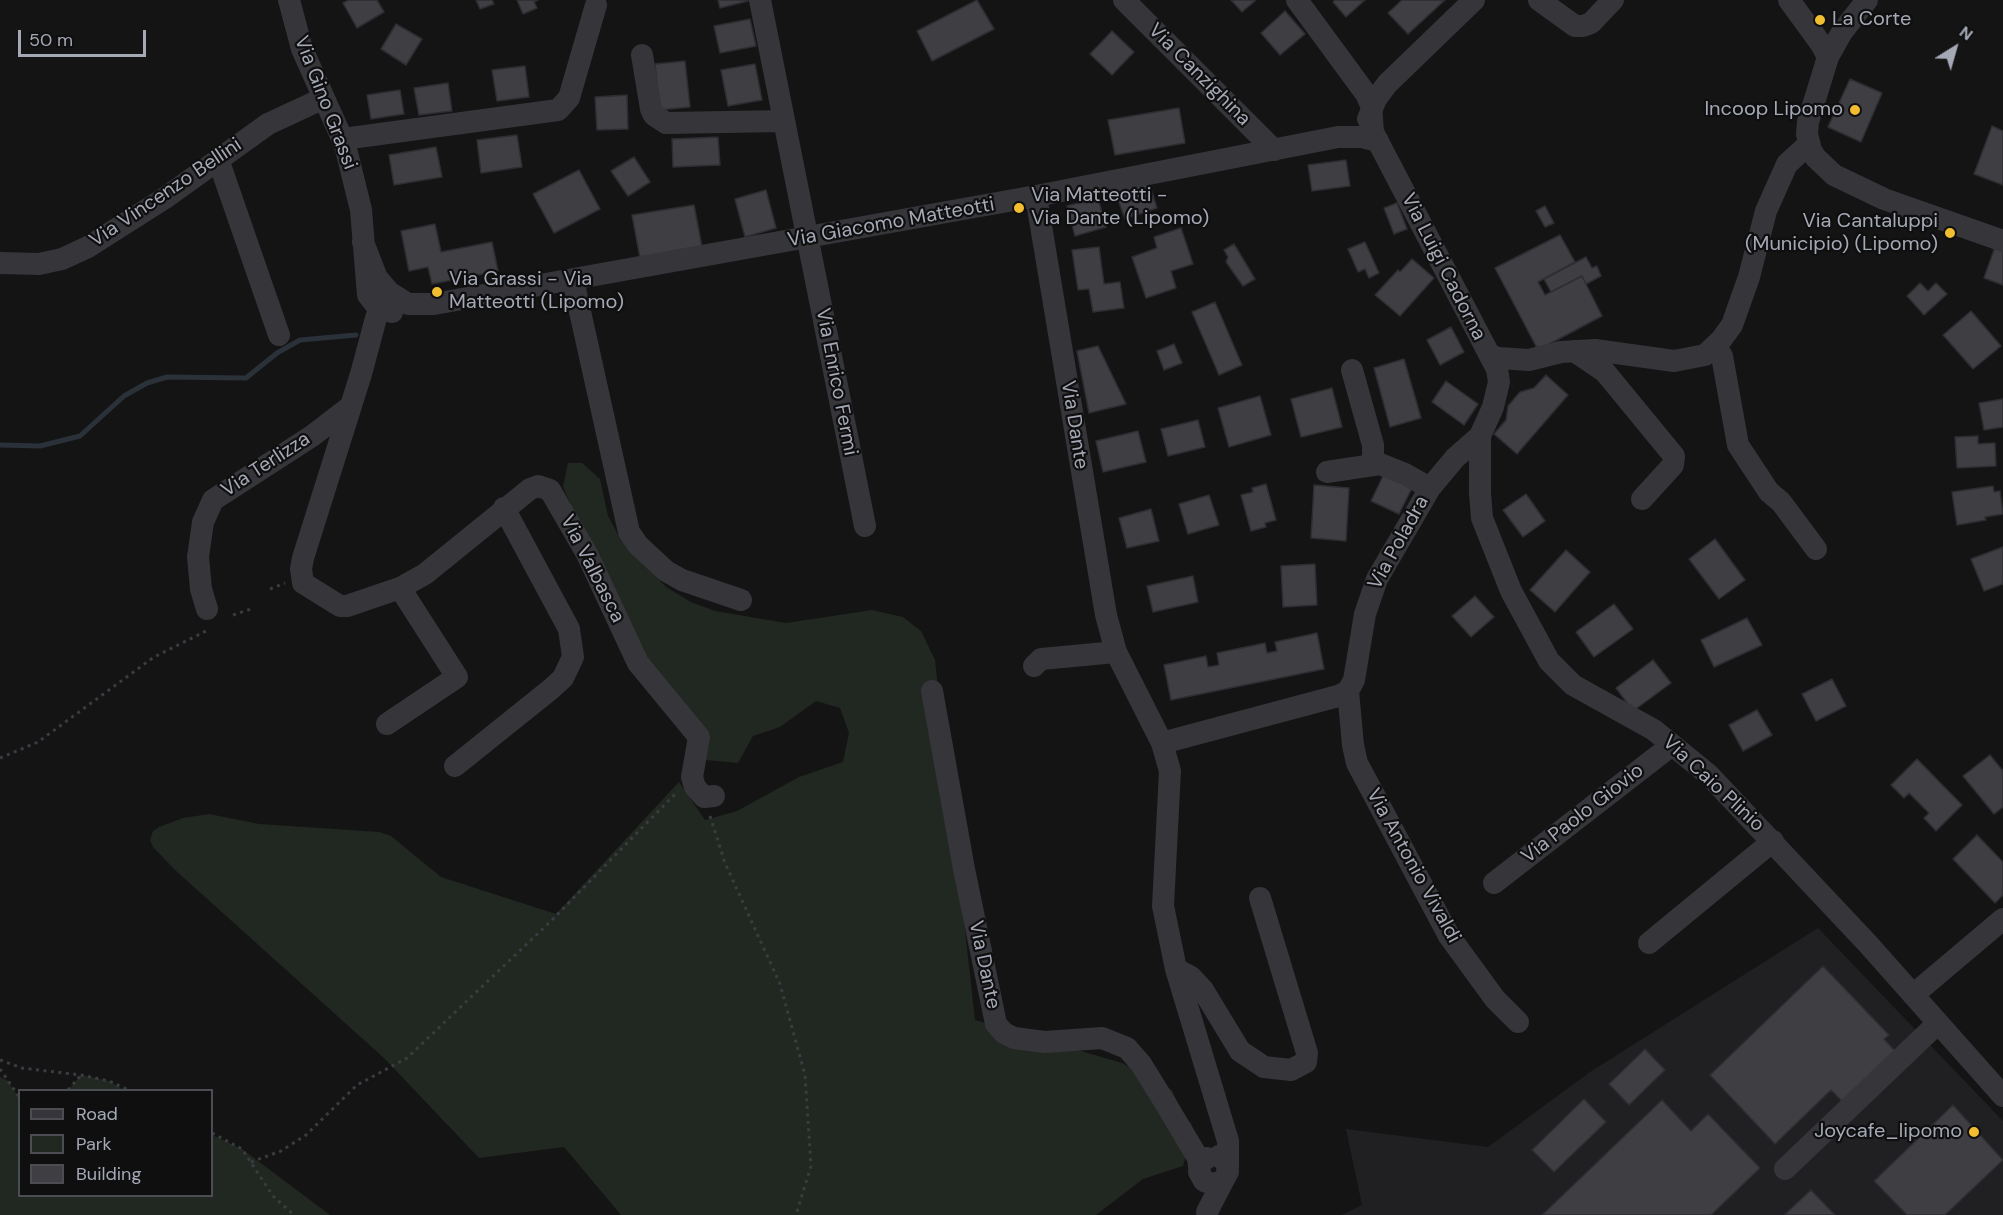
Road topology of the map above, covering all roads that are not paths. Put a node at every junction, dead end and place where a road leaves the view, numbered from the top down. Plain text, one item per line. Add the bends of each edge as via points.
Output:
1 (289, 0) edge
2 (760, 0) edge
3 (1124, 0) edge
4 (1297, 0) edge
5 (1474, 0) edge
6 (1539, 0) edge
7 (1613, 0) edge
8 (1789, 0) edge
9 (1867, 0) edge
10 (596, 5) dead end
11 (642, 55) dead end
12 (1828, 57) junction
13 (324, 98) junction
14 (1370, 113) junction
15 (784, 121) junction
16 (1350, 136) junction
17 (343, 139) junction
18 (1378, 141) junction
19 (1809, 144) junction
20 (1274, 150) junction
21 (218, 159) junction
22 (1036, 196) junction
23 (806, 238) junction
24 (2003, 241) edge
25 (0, 263) edge
26 (573, 280) junction
27 (384, 299) junction
28 (279, 335) dead end
29 (1714, 346) junction
30 (1573, 351) junction
31 (1488, 354) junction
32 (1352, 370) dead end
33 (351, 406) junction
34 (1480, 436) junction
35 (1373, 464) junction
36 (1328, 472) dead end
37 (1430, 488) junction
38 (1642, 499) dead end
39 (504, 508) junction
40 (865, 526) dead end
41 (1816, 549) dead end
42 (400, 588) junction
43 (741, 600) dead end
44 (207, 609) road end
45 (1116, 652) junction
46 (1034, 666) dead end
47 (932, 691) dead end
48 (1348, 691) junction
49 (387, 724) dead end
50 (1162, 742) junction
51 (1672, 745) junction
52 (455, 766) dead end
53 (709, 796) road end
54 (1773, 841) junction
55 (1494, 883) dead end
56 (1260, 898) dead end
57 (2003, 919) edge
58 (2003, 936) edge
59 (1649, 943) dead end
60 (1176, 969) junction
61 (1924, 1008) junction
62 (1518, 1022) dead end
63 (2003, 1096) edge
64 (1209, 1165) junction
65 (1785, 1169) dead end
66 (1207, 1214) edge

1 - 13 street, Via Gino Grassi via 302,49
2 - 15 street, Via Enrico Fermi
3 - 20 street, Via Canzighina
4 - 14 street, Via Luigi Cadorna via 1366,94
5 - 14 street via 1387,84
6 - 7 street via 1575,26 1583,26
8 - 12 street
9 - 12 street
10 - 17 street via 568,98 558,110
11 - 15 street via 651,109 666,123
12 - 19 street via 1808,122
13 - 17 street, Via Gino Grassi
13 - 21 street, Via Vincenzo Bellini via 268,124
14 - 16 street via 1364,125
14 - 18 street, Via Luigi Cadorna
15 - 23 street, Via Enrico Fermi
16 - 18 street, Via Giacomo Matteotti
16 - 20 street, Via Giacomo Matteotti
17 - 27 street, Via Gino Grassi via 359,197 363,242
18 - 31 street, Via Luigi Cadorna
19 - 24 street via 1816,158 1838,177 1884,200
19 - 29 street, Via Luigi Cadorna via 1786,164 1766,211 1732,325
20 - 22 street, Via Giacomo Matteotti
21 - 25 street, Via Vincenzo Bellini via 88,247 39,264
21 - 28 street
22 - 23 street, Via Giacomo Matteotti
22 - 45 street, Via Dante via 1106,615
23 - 26 street, Via Giacomo Matteotti
23 - 40 street, Via Enrico Fermi
26 - 27 street, Via Giacomo Matteotti via 434,304
26 - 43 street via 629,532 666,571
27 - 33 street, Via Valbasca
29 - 30 street, Via Luigi Cadorna via 1705,355 1674,361
29 - 41 street via 1722,356 1738,445 1769,492
30 - 31 street, Via Luigi Cadorna via 1520,361
30 - 38 street via 1605,372 1674,456 1673,465
31 - 34 street, Via Caio Plinio via 1497,369 1498,393
32 - 35 street via 1373,445
33 - 42 street, Via Valbasca via 303,558 301,578 308,589 340,606
33 - 44 street, Via Terlizza via 213,500 202,522 198,557
34 - 37 street, Via Poladra
34 - 51 street, Via Caio Plinio via 1482,518 1511,591 1539,645 1573,685 1640,721
35 - 36 street
35 - 37 street via 1388,466
37 - 48 street, Via Poladra via 1404,527 1371,591 1354,680
39 - 42 street, Via Valbasca via 425,574
39 - 52 street via 569,629 573,657 563,678
39 - 53 street, Via Valbasca via 535,487 553,492 638,663 699,737 692,777 694,787
42 - 49 street via 457,677
45 - 46 street via 1041,659
45 - 50 street, Via Dante
47 - 64 street, Via Dante via 996,1024 1014,1038 1045,1042 1102,1038 1127,1048
48 - 50 street
48 - 62 street, Via Antonio Vivaldi via 1357,763 1449,936 1495,999
50 - 60 street, Via Dante via 1170,771 1163,906
51 - 54 street, Via Caio Plinio via 1709,775
51 - 55 street, Via Paolo Giovio
54 - 59 street
54 - 61 street, Via Caio Plinio
56 - 60 street via 1307,1053 1306,1062 1291,1070 1264,1067 1240,1051 1203,990
57 - 61 street
58 - 61 street
60 - 64 street, Via Dante via 1228,1142
61 - 63 street, Via Caio Plinio
61 - 65 street
64 - 66 street

